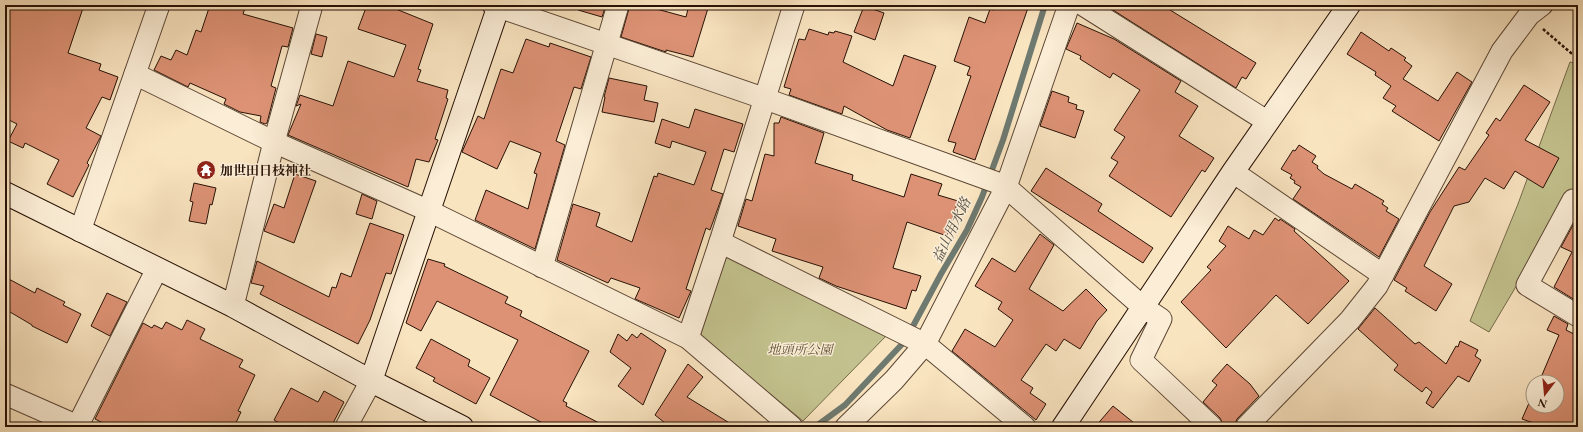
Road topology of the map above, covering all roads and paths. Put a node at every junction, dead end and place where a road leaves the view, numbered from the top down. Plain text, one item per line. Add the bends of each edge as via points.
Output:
1 (159, 5) edge
2 (312, 5) edge
3 (618, 5) edge
4 (794, 5) edge
5 (1068, 5) edge
6 (1083, 5) edge
7 (1349, 5) edge
8 (497, 6) edge
9 (1529, 8) edge
10 (607, 44) junction
11 (1578, 54) edge
12 (135, 74) junction
13 (763, 98) junction
14 (1268, 122) junction
15 (274, 142) junction
16 (1233, 172) junction
17 (1002, 185) junction
18 (5, 193) edge
19 (1578, 203) edge
20 (429, 211) junction
21 (80, 231) junction
22 (720, 242) junction
23 (542, 267) junction
24 (157, 269) junction
25 (1383, 275) junction
26 (233, 306) junction
27 (1143, 307) junction
28 (1578, 316) edge
29 (688, 338) junction
30 (921, 342) junction
31 (371, 381) junction
32 (5, 394) edge
33 (78, 427) edge
34 (346, 427) edge
35 (462, 427) edge
36 (792, 427) edge
37 (846, 427) edge
38 (1025, 427) edge
39 (1062, 427) edge
40 (1212, 427) edge
41 (1246, 427) edge

1 - 12 street
2 - 15 street
3 - 10 street
4 - 13 street
5 - 17 street
6 - 14 street
7 - 14 street
8 - 10 street
8 - 20 street
9 - 11 path via 1559,44 1571,53
9 - 25 street via 1502,51
10 - 13 street
10 - 23 street
12 - 15 street
12 - 21 street
13 - 17 street
13 - 22 street
14 - 16 street
15 - 20 street
15 - 26 street
16 - 25 street
16 - 27 street
17 - 27 street
17 - 30 street
18 - 21 street
19 - 28 street via 1573,200 1527,285
20 - 23 street
20 - 31 street
21 - 24 street
22 - 29 street
22 - 30 street
23 - 29 street
24 - 26 street
24 - 33 street
25 - 41 street via 1350,320
26 - 31 street
27 - 39 street
27 - 40 street via 1161,319 1141,360
29 - 36 street
30 - 37 street via 894,380
30 - 38 street
31 - 34 street
31 - 35 street
32 - 33 street

